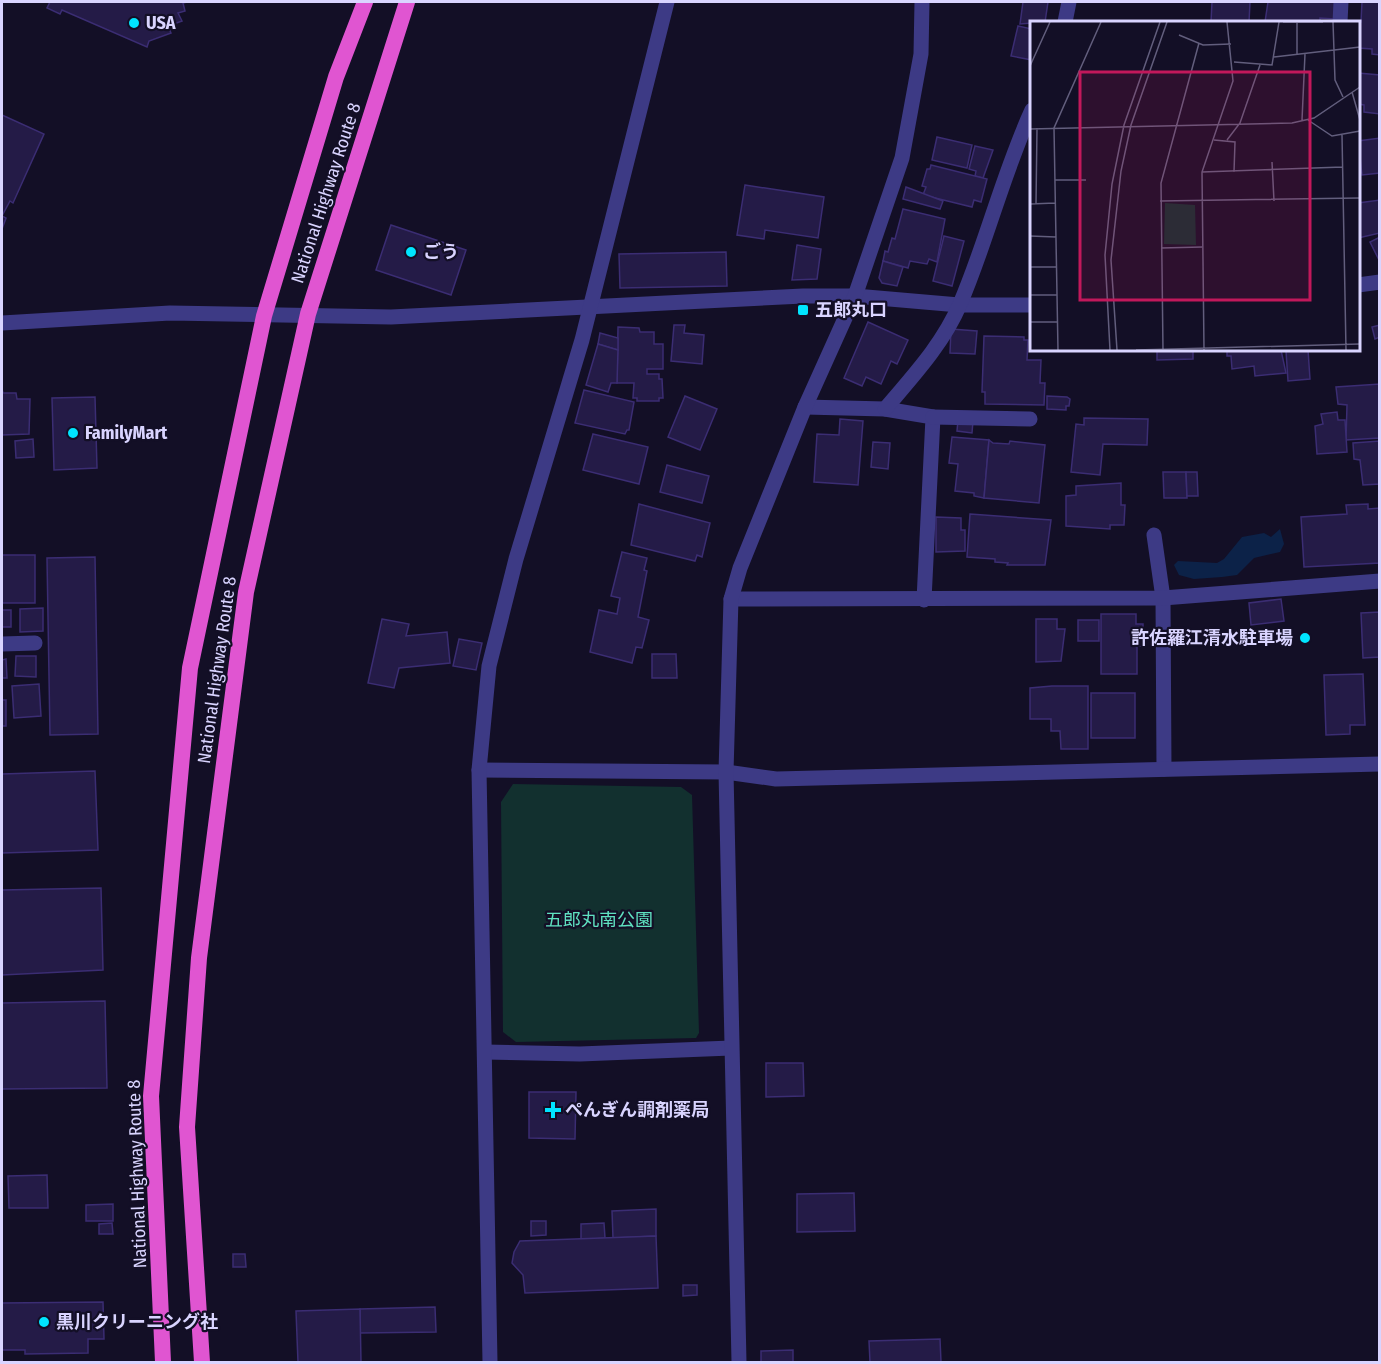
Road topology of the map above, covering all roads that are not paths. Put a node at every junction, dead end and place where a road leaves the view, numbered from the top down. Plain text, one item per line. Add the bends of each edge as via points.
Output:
1 (365, 2) edge
2 (407, 2) edge
3 (667, 2) edge
4 (922, 2) edge
5 (1069, 2) edge
6 (1341, 2) edge
7 (1065, 21) edge
8 (1340, 21) edge
9 (1030, 114) edge
10 (855, 296) junction
11 (959, 305) junction
12 (1030, 305) edge
13 (589, 308) junction
14 (308, 314) junction
15 (264, 316) junction
16 (2, 323) edge
17 (805, 407) junction
18 (885, 408) junction
19 (933, 417) junction
20 (1030, 420) dead end
21 (1154, 535) dead end
22 (1380, 581) edge
23 (1163, 598) junction
24 (731, 599) junction
25 (924, 600) junction
26 (35, 643) dead end
27 (2, 644) edge
28 (1380, 764) edge
29 (1164, 769) junction
30 (479, 770) junction
31 (726, 772) junction
32 (731, 1048) junction
33 (485, 1052) junction
34 (163, 1362) edge
35 (202, 1362) edge
36 (490, 1362) edge
37 (739, 1362) edge

1 - 15 highway, National Highway Route 8 via 336,77
2 - 14 highway, National Highway Route 8
3 - 13 street
4 - 10 street via 921,54 902,158
5 - 7 street
6 - 8 street
9 - 11 street
10 - 11 street
10 - 13 street
10 - 17 street
11 - 12 street
11 - 18 street via 935,349
13 - 14 street via 391,317
13 - 30 street via 489,666
14 - 15 street
14 - 35 highway, National Highway Route 8 via 246,592 199,958 187,1127
15 - 16 street via 170,313
15 - 34 highway, National Highway Route 8 via 190,668 170,861 151,1095
17 - 18 street
17 - 24 street
18 - 19 street
19 - 20 street
19 - 25 street
21 - 23 street
22 - 23 street
23 - 25 street
23 - 29 street
24 - 25 street
24 - 31 street
26 - 27 street
28 - 29 street
29 - 31 street via 776,779
30 - 31 street
30 - 33 street
31 - 32 street
32 - 33 street via 580,1054
32 - 37 street
33 - 36 street

